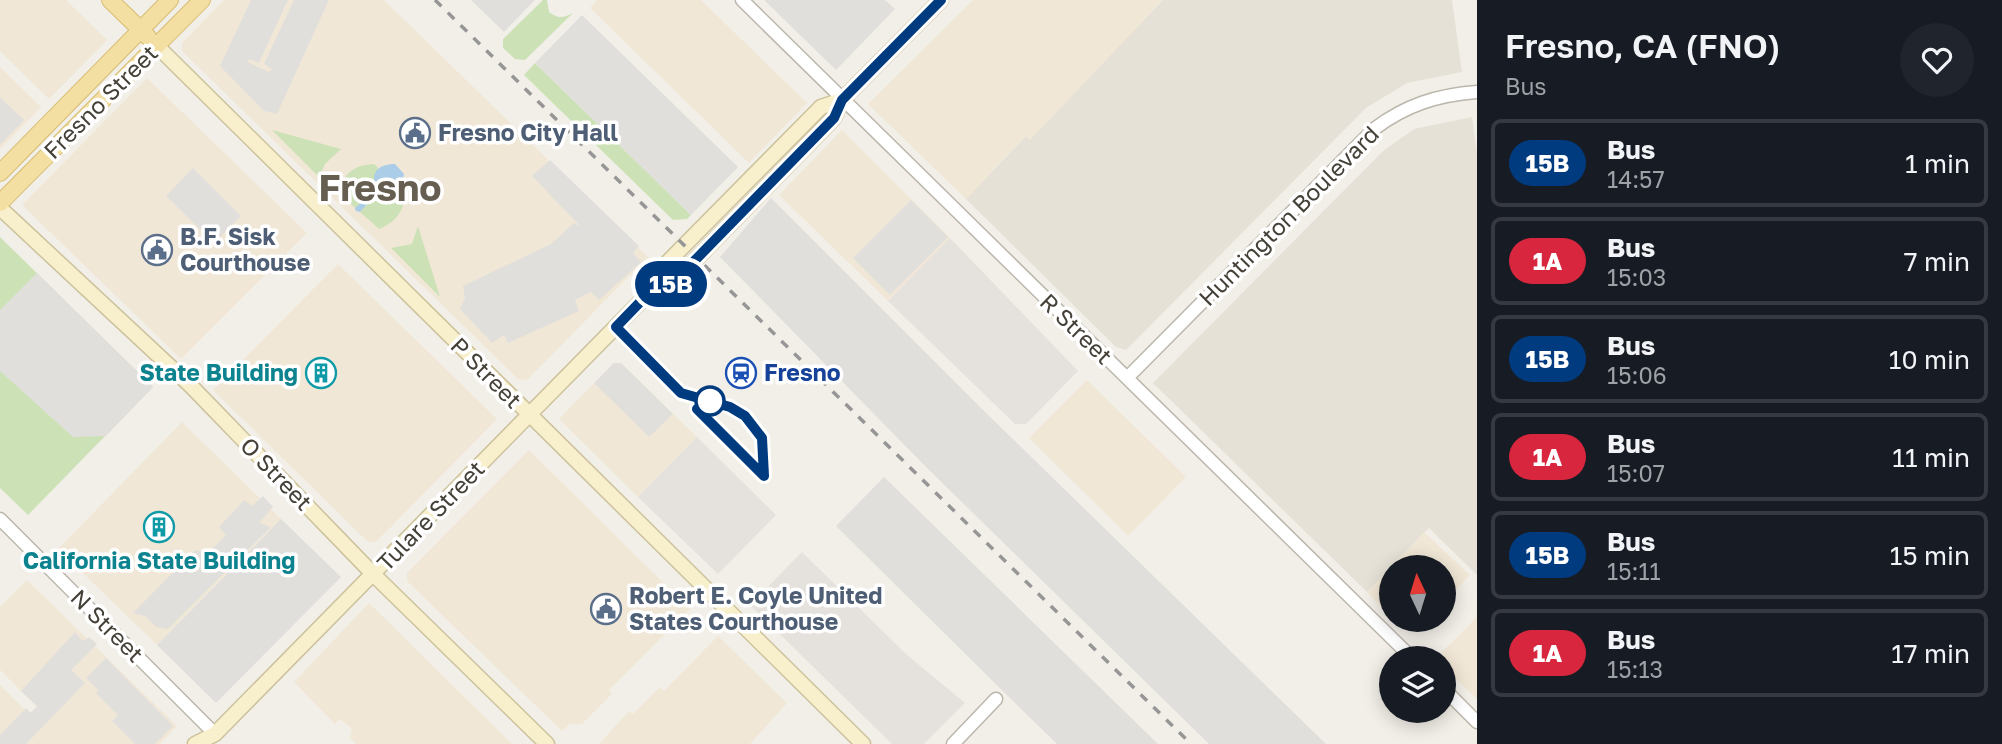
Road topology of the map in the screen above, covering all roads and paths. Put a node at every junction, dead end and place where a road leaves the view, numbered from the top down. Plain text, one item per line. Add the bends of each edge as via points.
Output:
1 (110, 0) edge
2 (170, 0) edge
3 (202, 0) edge
4 (742, 0) edge
5 (942, 0) edge
6 (141, 30) junction
7 (157, 46) junction
8 (1476, 92) edge
9 (842, 100) junction
10 (0, 173) edge
11 (0, 203) edge
12 (0, 208) edge
13 (1127, 379) junction
14 (529, 416) junction
15 (0, 519) edge
16 (374, 575) junction
17 (1400, 646) edge
18 (996, 699) dead end
19 (1456, 701) edge
20 (1477, 722) edge
21 (214, 739) edge
22 (195, 744) edge
23 (547, 744) edge
24 (863, 744) edge
25 (953, 744) edge

1 - 6 main road, P Street
2 - 6 main road, Fresno Street
3 - 7 main road, Fresno Street
4 - 9 street, R Street
5 - 9 main road, Tulare Street
6 - 7 main road, P Street
6 - 10 main road, Fresno Street
7 - 11 main road, Fresno Street
7 - 14 main road, P Street
8 - 13 street, Huntington Boulevard via 1418,103 1374,129
9 - 13 street, R Street
9 - 14 main road, Tulare Street via 821,107 683,245 652,278 645,297
12 - 16 main road, O Street via 191,386
13 - 17 street, R Street
14 - 16 main road, Tulare Street
14 - 24 main road, P Street
15 - 21 street, N Street
16 - 21 main road, Tulare Street
16 - 23 main road, O Street
18 - 25 street
19 - 20 street
21 - 22 main road, Tulare Street

